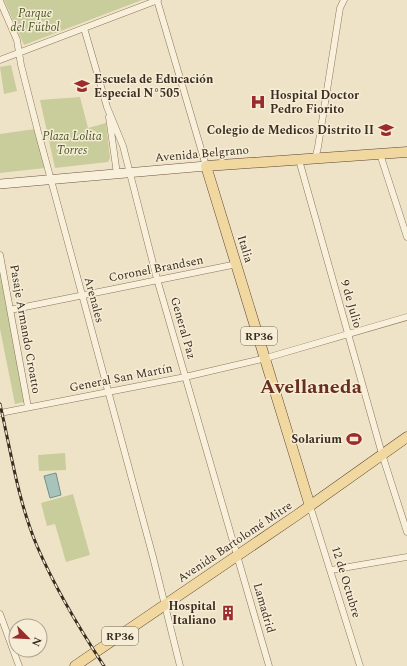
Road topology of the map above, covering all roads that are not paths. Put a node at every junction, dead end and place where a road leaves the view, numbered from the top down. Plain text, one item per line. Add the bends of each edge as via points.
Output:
1 (158, 0) edge
2 (344, 0) edge
3 (0, 1) edge
4 (84, 28) junction
5 (18, 53) junction
6 (0, 60) edge
7 (107, 107) junction
8 (407, 152) edge
9 (380, 154) junction
10 (315, 159) junction
11 (299, 160) junction
12 (206, 166) junction
13 (129, 173) junction
14 (117, 174) junction
15 (52, 179) junction
16 (0, 184) edge
17 (407, 238) edge
18 (0, 255) edge
19 (237, 264) junction
20 (157, 279) junction
21 (81, 296) junction
22 (10, 310) junction
23 (407, 316) edge
24 (348, 335) junction
25 (266, 358) junction
26 (185, 377) junction
27 (108, 392) junction
28 (28, 407) junction
29 (0, 413) edge
30 (407, 437) edge
31 (382, 454) junction
32 (310, 506) junction
33 (407, 532) edge
34 (237, 556) junction
35 (407, 557) edge
36 (331, 570) junction
37 (165, 605) junction
38 (0, 614) edge
39 (19, 666) edge
40 (75, 666) edge
41 (180, 666) edge
42 (269, 666) edge
43 (360, 666) edge

1 - 4 street
1 - 12 street, Italia
2 - 10 street via 340,8
3 - 5 street, Arenales via 17,40
4 - 5 street
4 - 7 street, General Paz
5 - 6 street
5 - 15 street, Arenales
7 - 13 street, General Paz via 121,140
7 - 14 street, General Paz
8 - 9 main road, Avenida Belgrano
9 - 10 main road, Avenida Belgrano
9 - 17 street
10 - 11 main road, Avenida Belgrano
11 - 12 main road, Avenida Belgrano
11 - 24 street, 9 de Julio
12 - 13 main road, Avenida Belgrano
12 - 19 main road, Italia / RP36
13 - 14 main road, Avenida Belgrano
13 - 20 street, General Paz
14 - 15 main road, Avenida Belgrano
15 - 16 main road, Avenida Belgrano
15 - 21 street, Arenales
18 - 22 street, Pasaje Armando Croatto
19 - 20 street, Coronel Brandsen
19 - 25 main road, Italia / RP36
20 - 21 street, Coronel Brandsen
20 - 26 street, General Paz
21 - 22 street, Coronel Brandsen
21 - 27 street, Arenales
22 - 28 street, Pasaje Armando Croatto
23 - 24 street, General San Martín
24 - 25 street, General San Martín
24 - 31 street, 9 de Julio
25 - 26 street, General San Martín
25 - 32 main road, Italia / RP36
26 - 27 street, General San Martín
26 - 34 street, General Paz
27 - 28 street, General San Martín
27 - 37 street, Arenales
28 - 29 street, General San Martín
30 - 31 main road, Avenida Bartolomé Mitre / RP36
31 - 32 main road, Avenida Bartolomé Mitre / RP36
31 - 33 street, 9 de Julio
32 - 34 main road, Avenida Bartolomé Mitre / RP36
32 - 36 street, 12 de Octubre
34 - 37 main road, Avenida Bartolomé Mitre / RP36
34 - 42 street, Lamadrid
35 - 36 street
36 - 43 street, 12 de Octubre
37 - 40 main road, Avenida Bartolomé Mitre / RP36
37 - 41 street, Arenales
38 - 39 street

